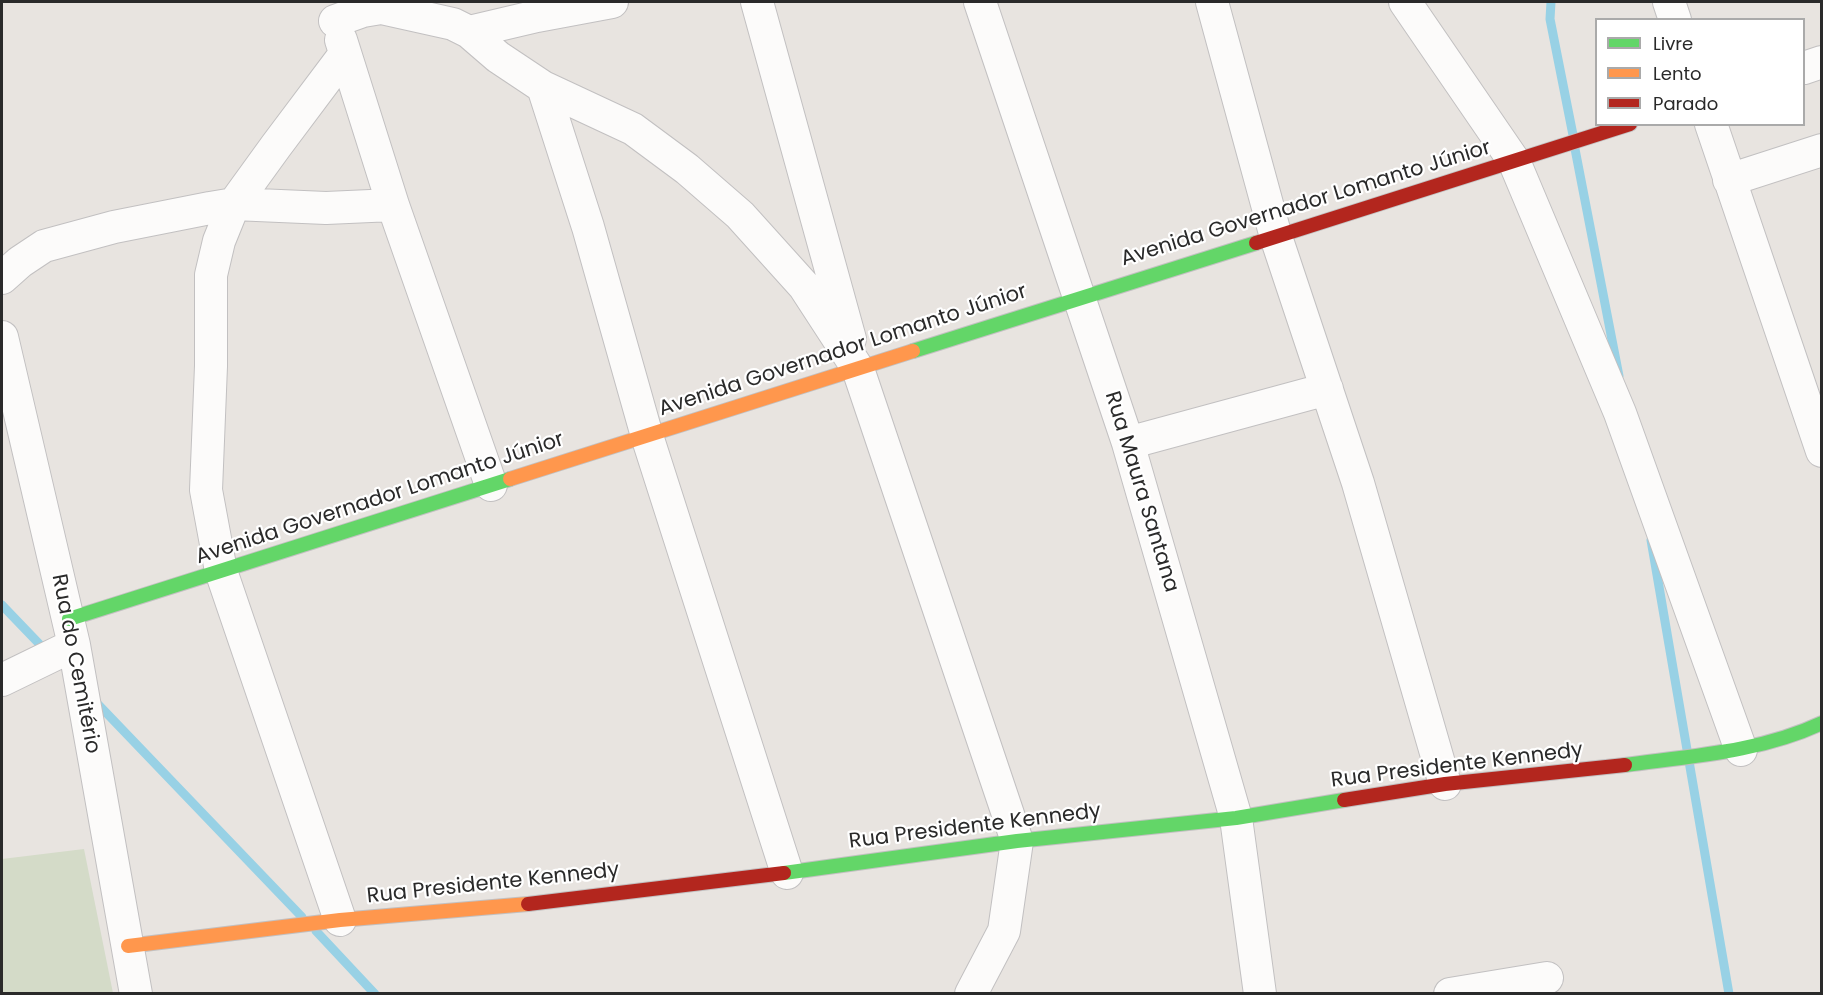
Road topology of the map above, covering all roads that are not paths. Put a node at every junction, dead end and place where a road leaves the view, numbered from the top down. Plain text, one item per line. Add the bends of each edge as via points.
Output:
1 (612, 2) edge
2 (757, 2) edge
3 (980, 2) edge
4 (1212, 2) edge
5 (1405, 2) edge
6 (1669, 2) edge
7 (333, 11) edge
8 (1674, 18) edge
9 (457, 19) edge
10 (345, 54) junction
11 (1821, 62) edge
12 (1805, 67) edge
13 (543, 87) junction
14 (1624, 126) edge
15 (1712, 126) edge
16 (1821, 150) edge
17 (1514, 161) junction
18 (1730, 180) junction
19 (234, 204) junction
20 (393, 205) junction
21 (1276, 237) junction
22 (2, 278) edge
23 (1080, 297) junction
24 (2, 337) edge
25 (858, 369) junction
26 (1327, 389) junction
27 (647, 436) junction
28 (1128, 443) junction
29 (1821, 451) edge
30 (491, 485) junction
31 (221, 571) junction
32 (71, 632) junction
33 (2, 680) edge
34 (1821, 723) edge
35 (1742, 750) junction
36 (1445, 784) junction
37 (1236, 818) junction
38 (1017, 841) junction
39 (787, 873) junction
40 (340, 920) junction
41 (128, 946) junction
42 (1547, 978) dead end
43 (136, 993) edge
44 (971, 993) edge
45 (1260, 993) edge
46 (1450, 993) edge

1 - 9 street via 537,16
2 - 25 street
3 - 23 street, Rua Maura Santana
4 - 21 street
5 - 17 street
6 - 8 street
7 - 9 street via 381,8
7 - 10 street
9 - 13 street via 498,57
10 - 19 street
10 - 20 street
11 - 12 street
13 - 25 street via 633,129 740,215 804,286
13 - 27 street via 588,226
14 - 17 street, Avenida Governador Lomanto Júnior
15 - 18 street
16 - 18 street
17 - 21 street, Avenida Governador Lomanto Júnior
17 - 35 street via 1620,413
18 - 29 street
19 - 20 street via 326,208
19 - 22 street via 114,227 44,246
19 - 31 street via 211,275 206,490
20 - 30 street
21 - 23 street, Avenida Governador Lomanto Júnior
21 - 26 street
23 - 25 street, Avenida Governador Lomanto Júnior
23 - 28 street, Rua Maura Santana
24 - 32 street, Rua do Cemitério
25 - 27 street, Avenida Governador Lomanto Júnior
25 - 38 street
26 - 28 street
26 - 36 street
27 - 30 street, Avenida Governador Lomanto Júnior
27 - 39 street
28 - 37 street, Rua Maura Santana
30 - 31 street, Avenida Governador Lomanto Júnior
31 - 32 street, Avenida Governador Lomanto Júnior
31 - 40 street
32 - 33 street
32 - 41 street, Rua do Cemitério
34 - 35 street, Rua Presidente Kennedy
35 - 36 street, Rua Presidente Kennedy
36 - 37 street, Rua Presidente Kennedy
37 - 38 street, Rua Presidente Kennedy
37 - 45 street, Rua Maura Santana
38 - 39 street, Rua Presidente Kennedy
38 - 44 street via 1004,931
39 - 40 street, Rua Presidente Kennedy via 484,909
40 - 41 street, Rua Presidente Kennedy
41 - 43 street, Rua do Cemitério
42 - 46 street

